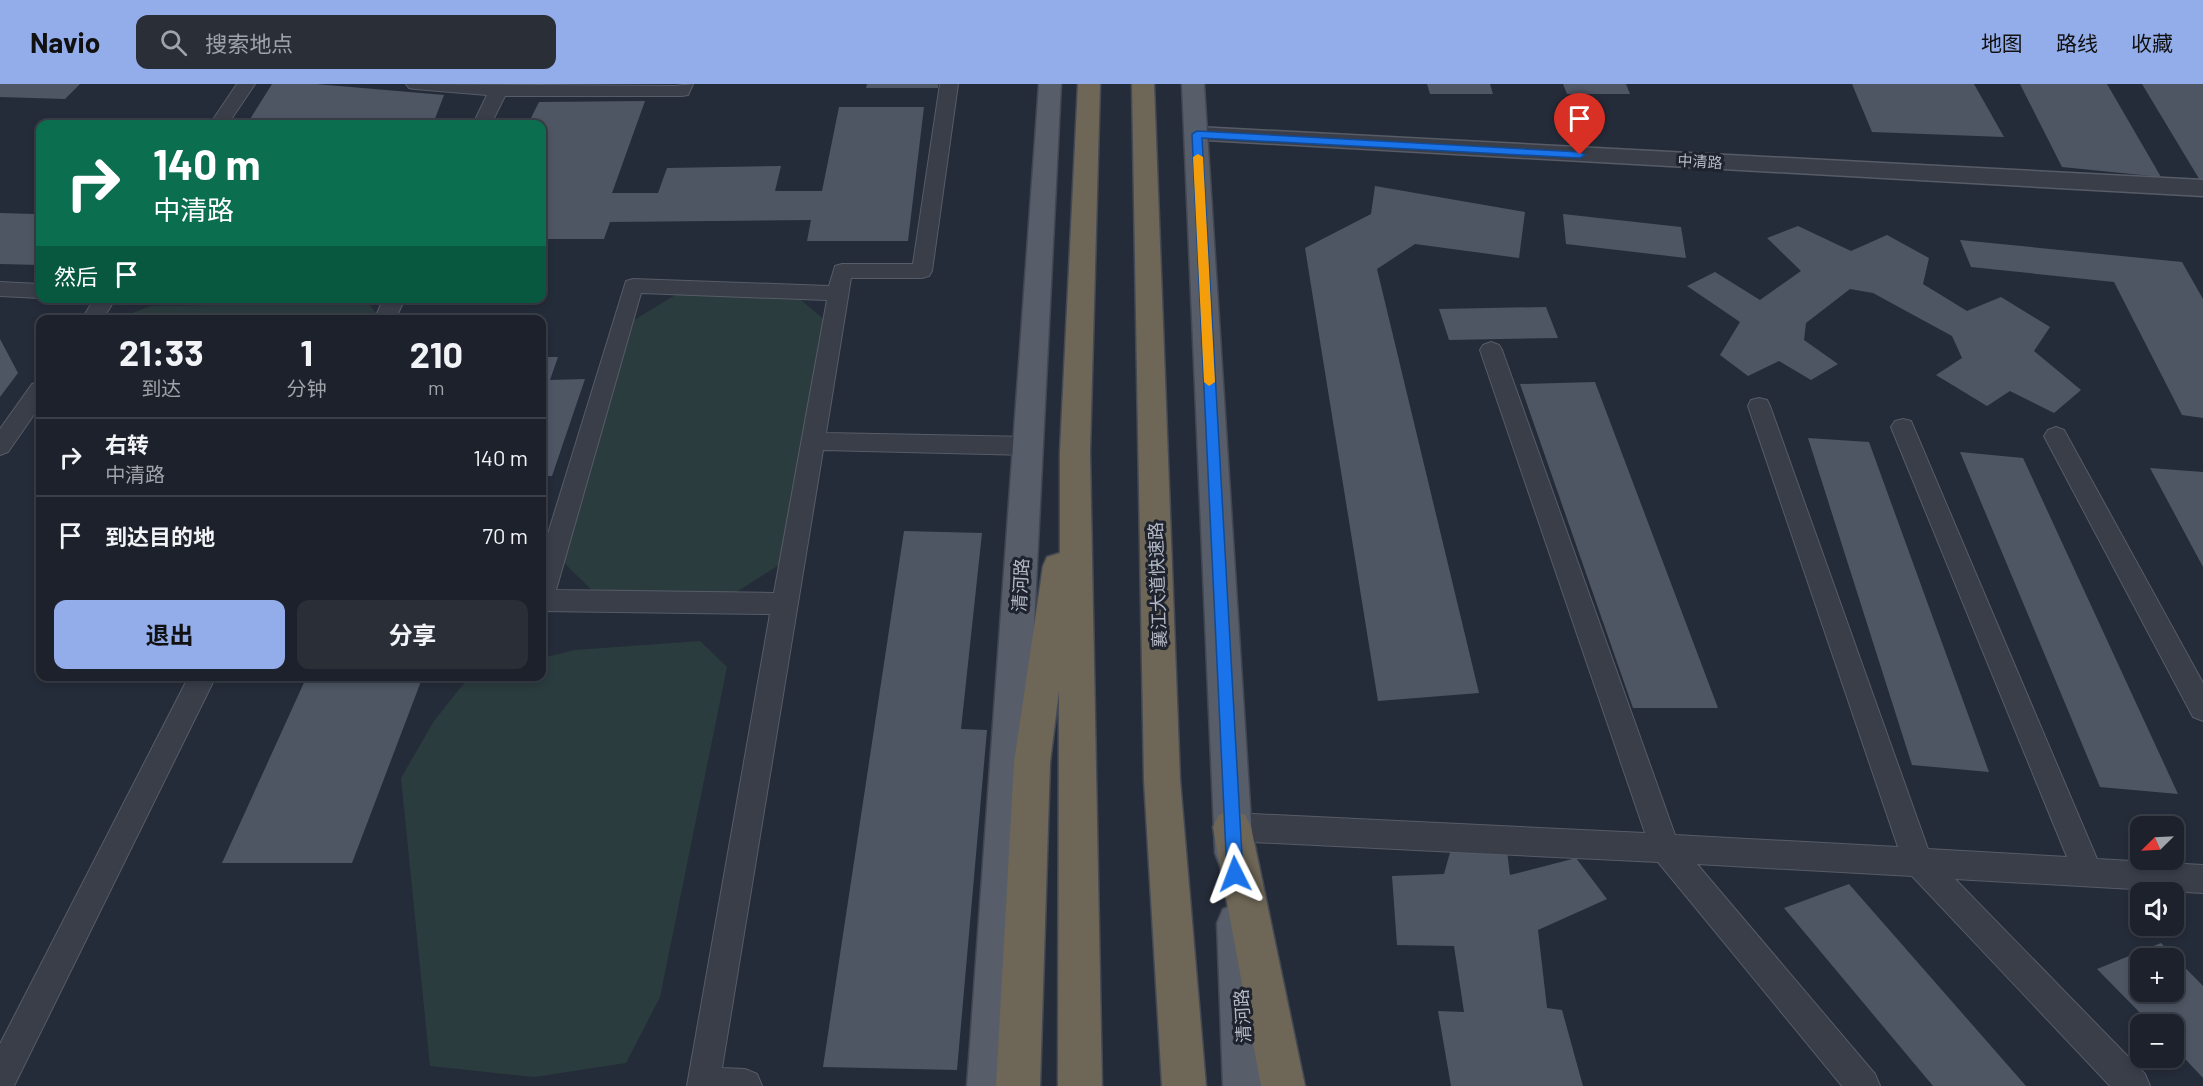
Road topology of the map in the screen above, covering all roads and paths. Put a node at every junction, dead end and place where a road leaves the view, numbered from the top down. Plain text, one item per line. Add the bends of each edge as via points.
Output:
1 (246, 84) edge
2 (415, 84) edge
3 (684, 84) edge
4 (949, 84) edge
5 (1050, 84) edge
6 (1089, 84) edge
7 (1143, 84) edge
8 (1193, 84) edge
9 (499, 90) junction
10 (222, 120) edge
11 (484, 120) edge
12 (1197, 134) junction
13 (2203, 188) edge
14 (0, 289) edge
15 (36, 291) edge
16 (838, 293) junction
17 (1491, 350) dead end
18 (36, 396) edge
19 (1759, 406) dead end
20 (1903, 426) dead end
21 (2056, 436) dead end
22 (814, 441) junction
23 (0, 446) edge
24 (1029, 446) junction
25 (1075, 452) junction
26 (546, 580) edge
27 (546, 600) edge
28 (785, 604) junction
29 (200, 681) edge
30 (2203, 709) edge
31 (1232, 827) junction
32 (1665, 848) junction
33 (1918, 862) junction
34 (2088, 872) junction
35 (2202, 879) edge
36 (0, 1078) edge
37 (701, 1085) edge
38 (746, 1086) edge
39 (990, 1086) edge
40 (1018, 1086) edge
41 (1080, 1086) edge
42 (1184, 1086) edge
43 (1245, 1086) edge
44 (1283, 1086) edge
45 (1863, 1086) edge
46 (2133, 1086) edge

1 - 10 lane
2 - 9 lane
3 - 9 lane via 682,91
4 - 16 lane via 922,271 842,271
5 - 24 main road, 清河路
6 - 25 highway
7 - 42 highway, 襄江大道快速路 via 1162,780
8 - 12 main road, 清河路
9 - 11 lane
12 - 13 street, 中清路
12 - 31 main road, 清河路
14 - 15 lane
16 - 22 lane
16 - 26 lane via 633,286
17 - 32 lane
18 - 23 lane
19 - 33 lane
20 - 34 lane
21 - 30 lane
22 - 24 lane
22 - 28 lane
24 - 39 main road, 清河路
25 - 40 highway via 1032,762
25 - 41 highway
27 - 28 lane
28 - 37 lane
29 - 36 lane
31 - 32 lane
31 - 43 main road, 清河路
31 - 44 highway
32 - 33 lane
32 - 45 lane
33 - 34 lane
33 - 46 lane
34 - 35 lane
37 - 38 lane

